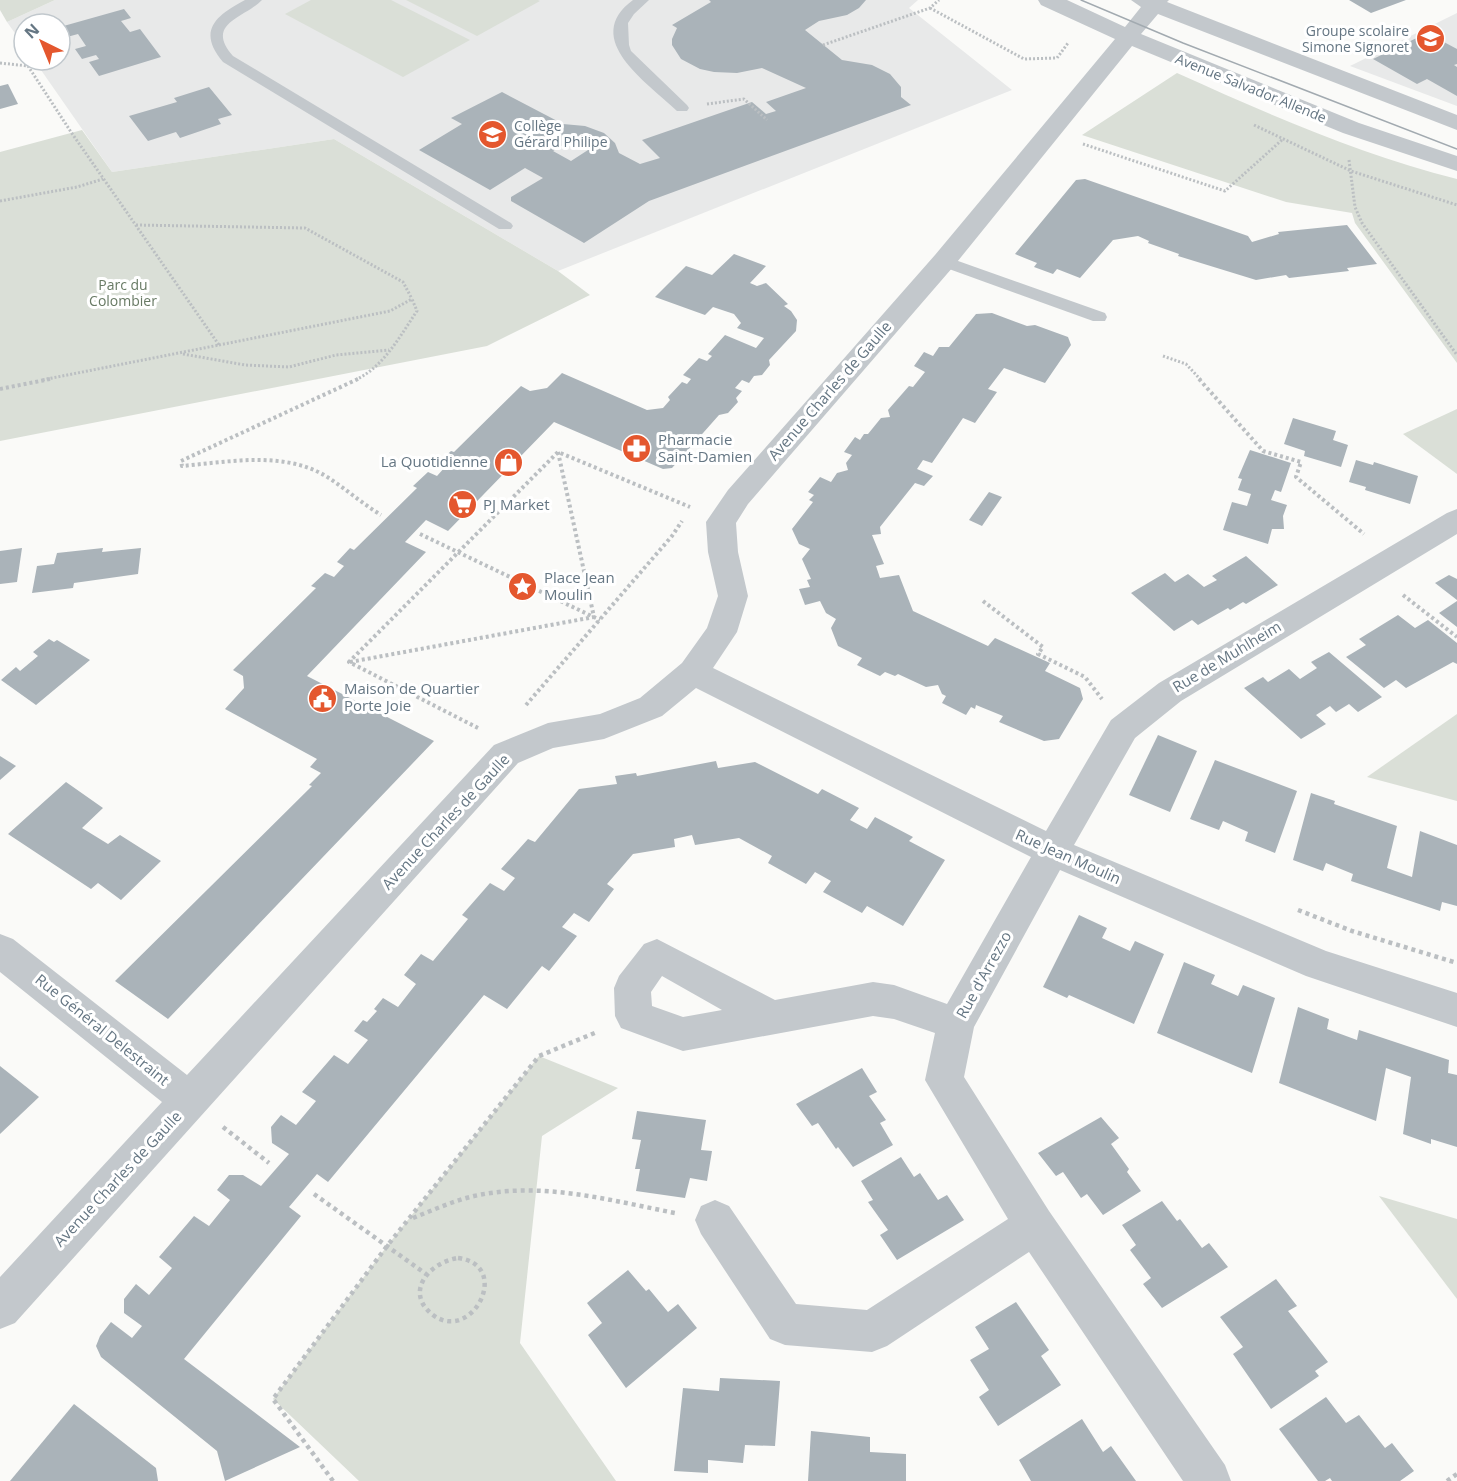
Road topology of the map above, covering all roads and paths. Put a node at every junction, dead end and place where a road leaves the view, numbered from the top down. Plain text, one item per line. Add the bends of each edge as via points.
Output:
1 (255, 0) edge
2 (642, 0) edge
3 (939, 0) edge
4 (1049, 0) edge
5 (1151, 2) edge
6 (930, 8) junction
7 (1128, 38) junction
8 (1070, 40) dead end
9 (823, 45) dead end
10 (0, 63) edge
11 (682, 108) joint
12 (767, 120) dead end
13 (1245, 120) dead end
14 (1457, 123) edge
15 (1048, 133) junction
16 (1283, 139) junction
17 (1349, 163) dead end
18 (1457, 164) edge
19 (1351, 171) junction
20 (103, 179) junction
21 (0, 201) edge
22 (1457, 205) edge
23 (135, 225) junction
24 (505, 226) dead end
25 (944, 261) junction
26 (412, 299) junction
27 (1099, 317) dead end
28 (219, 345) junction
29 (390, 350) junction
30 (183, 354) junction
31 (1457, 355) edge
32 (1163, 356) dead end
33 (0, 389) edge
34 (558, 452) junction
35 (738, 497) junction
36 (691, 508) junction
37 (381, 515) dead end
38 (1457, 520) edge
39 (420, 534) dead end
40 (457, 552) junction
41 (1371, 570) junction
42 (983, 602) dead end
43 (594, 617) junction
44 (600, 620) junction
45 (1457, 637) edge
46 (349, 662) junction
47 (693, 672) junction
48 (524, 707) dead end
49 (1123, 729) junction
50 (480, 730) dead end
51 (1052, 851) junction
52 (4, 961) edge
53 (1457, 1010) edge
54 (634, 1016) junction
55 (772, 1018) junction
56 (956, 1024) junction
57 (190, 1101) junction
58 (269, 1163) dead end
59 (314, 1194) dead end
60 (412, 1218) junction
61 (715, 1220) joint
62 (1035, 1226) junction
63 (387, 1246) junction
64 (426, 1274) junction
65 (0, 1308) edge
66 (1457, 1474) edge
67 (333, 1481) edge
68 (1209, 1481) edge
69 (1447, 1481) edge

1 - 24 lane via 228,17 220,27 216,37 228,59
2 - 11 lane via 624,15 619,42 625,53
3 - 6 path
4 - 7 street, Avenue Salvador Allende
5 - 7 street, Avenue Charles de Gaulle
5 - 14 street
6 - 8 path via 1024,59 1057,58
6 - 9 path
7 - 15 street, Avenue Charles de Gaulle
7 - 18 street, Avenue Salvador Allende via 1351,128
10 - 20 path via 28,66
11 - 12 path via 744,99
13 - 16 path
15 - 16 path via 1225,191
15 - 25 street, Avenue Charles de Gaulle
16 - 19 path
17 - 19 path
19 - 22 path
19 - 31 path via 1355,207 1362,223
20 - 21 path
20 - 23 path
23 - 26 path via 305,228 403,282
23 - 28 path
25 - 27 lane
25 - 35 street, Avenue Charles de Gaulle
26 - 28 path via 390,311
26 - 29 path via 417,311
28 - 30 path
29 - 30 path via 336,355 289,367 244,365
29 - 37 path via 367,375 181,461 182,466 267,461 298,464 324,475
30 - 33 path
32 - 41 path via 1186,364 1263,451 1300,462 1296,477 1370,539
34 - 36 path
34 - 40 path
34 - 43 path
35 - 36 path via 710,486
35 - 47 street, Avenue Charles de Gaulle via 722,522 723,552 733,596 721,632
36 - 44 path
38 - 41 street, Rue de Muhlheim
39 - 40 path
40 - 43 path
40 - 46 path
41 - 45 path
41 - 49 street, Rue de Muhlheim via 1170,692
42 - 49 path via 1043,647 1038,654 1085,677
43 - 44 path
43 - 46 path
44 - 48 path
46 - 50 path
47 - 51 street, Rue Jean Moulin
47 - 57 street, Avenue Charles de Gaulle via 651,706 604,726 548,736 506,754
49 - 51 street, Rue de Muhlheim
51 - 53 street, Rue Jean Moulin via 1319,965
51 - 56 street, Rue d'Arrezzo
52 - 57 street, Rue Général Delestraint
54 - 55 street via 683,1034
54 - 55 street via 632,988 657,955
54 - 60 path via 539,1056
55 - 56 street via 873,999 894,1002
56 - 62 street, Rue d'Arrezzo via 944,1080
57 - 58 path
57 - 65 street, Avenue Charles de Gaulle
59 - 63 path
60 - 61 path via 473,1196 545,1190
60 - 63 path
61 - 62 street via 785,1324 872,1331
62 - 68 street, Rue d'Arrezzo
63 - 64 path
63 - 67 path via 273,1399
64 - 64 path via 449,1258 467,1259 478,1266 485,1282 483,1297 472,1313 451,1321 434,1316 422,1302
66 - 69 path

